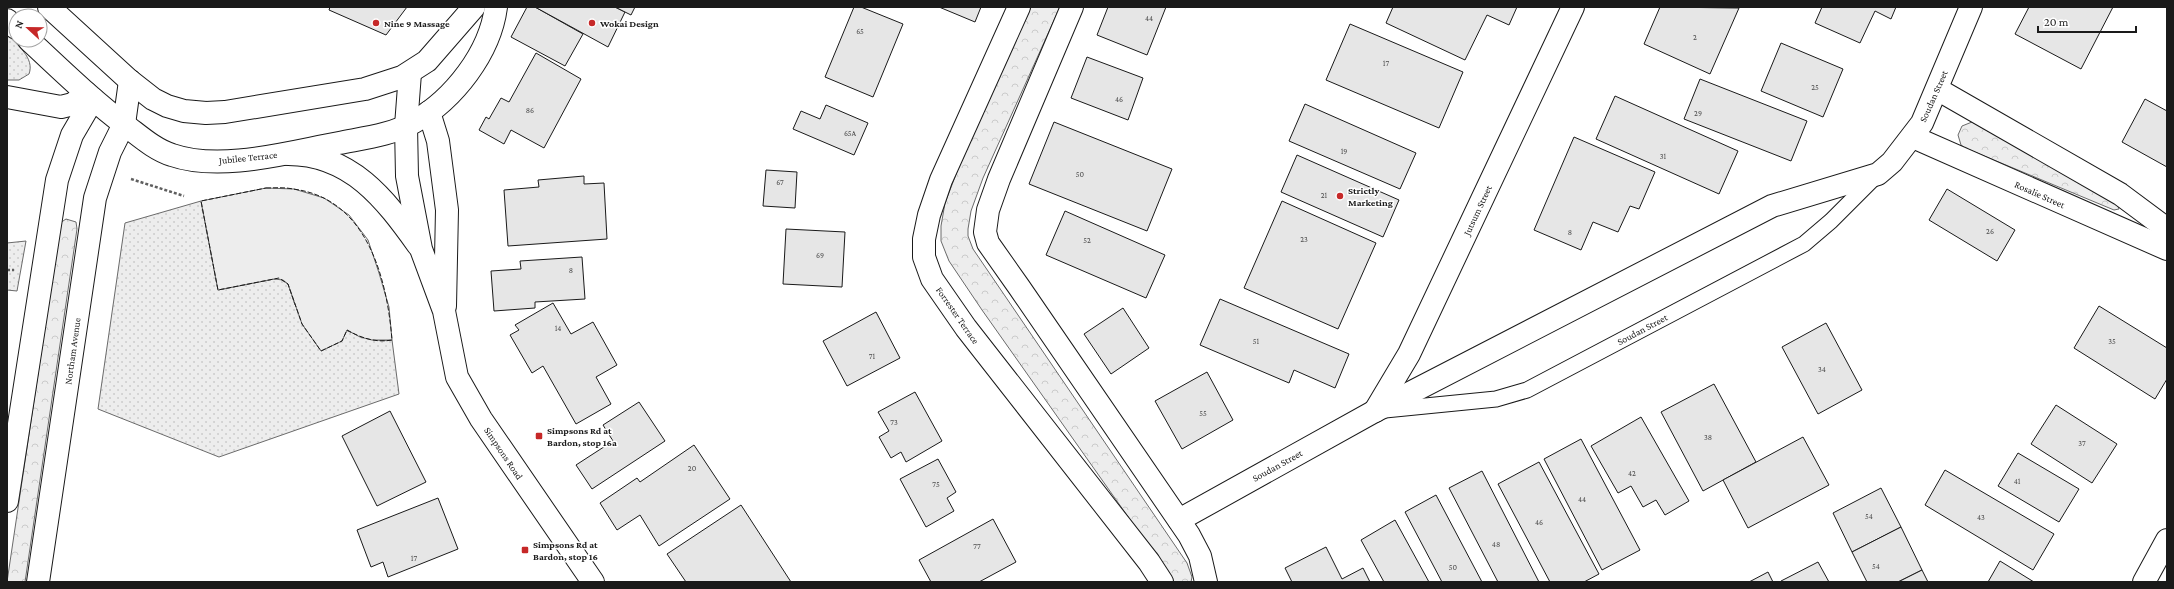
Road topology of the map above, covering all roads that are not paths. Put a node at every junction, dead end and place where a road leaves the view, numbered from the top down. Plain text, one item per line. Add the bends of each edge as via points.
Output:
1 (49, 7) edge
2 (474, 7) edge
3 (496, 7) edge
4 (1019, 7) edge
5 (1072, 7) edge
6 (1573, 7) edge
7 (1971, 7) edge
8 (38, 48) edge
9 (411, 72) junction
10 (130, 81) junction
11 (1937, 88) junction
12 (90, 96) junction
13 (7, 97) edge
14 (429, 112) junction
15 (124, 124) junction
16 (406, 126) junction
17 (1913, 137) junction
18 (284, 154) junction
19 (1878, 174) junction
20 (2167, 229) edge
21 (421, 249) junction
22 (2167, 249) edge
23 (444, 311) junction
24 (1375, 411) junction
25 (7, 501) edge
26 (1179, 520) junction
27 (2167, 540) edge
28 (38, 582) edge
29 (593, 582) edge
30 (1162, 582) edge
31 (1206, 582) edge
32 (2144, 582) edge

1 - 10 main road
2 - 9 main road via 427,61
3 - 14 main road, Jubilee Terrace via 490,30 463,79
4 - 30 main road, Forrester Terrace via 941,180 929,215 924,239 924,257 932,279 966,328
5 - 26 main road via 999,179 988,210 985,232 988,242 1010,275
6 - 24 main road, Jutsum Street via 1409,354
7 - 11 main road, Soudan Street
8 - 12 main road, Jubilee Terrace
9 - 10 main road via 365,89 214,113 184,111 167,106 153,99
9 - 14 main road, Simpsons Road
9 - 16 main road, Simpsons Road
10 - 12 main road
10 - 15 main road, Northam Avenue
11 - 17 main road, Soudan Street
11 - 20 main road via 2120,194
12 - 13 main road via 61,107
12 - 15 main road, Jubilee Terrace
12 - 25 main road via 57,180
14 - 16 main road, Jubilee Terrace
14 - 23 main road, Simpsons Road via 438,141 447,210
15 - 18 main road, Jubilee Terrace via 162,151 188,159 240,160
15 - 28 main road, Northam Avenue via 110,152 95,198
16 - 18 main road, Jubilee Terrace
16 - 21 main road, Simpsons Road via 408,176
17 - 19 main road, Soudan Street
17 - 22 main road, Rosalie Street
18 - 21 main road via 302,154 352,173 382,197
19 - 24 main road, Soudan Street via 1772,206
19 - 24 lane, Soudan Street via 1804,244 1527,390 1496,399
21 - 23 main road, Simpsons Road
23 - 29 main road, Simpsons Road via 457,377 462,388 480,419
24 - 26 main road, Soudan Street
26 - 31 main road via 1200,556
27 - 32 main road

